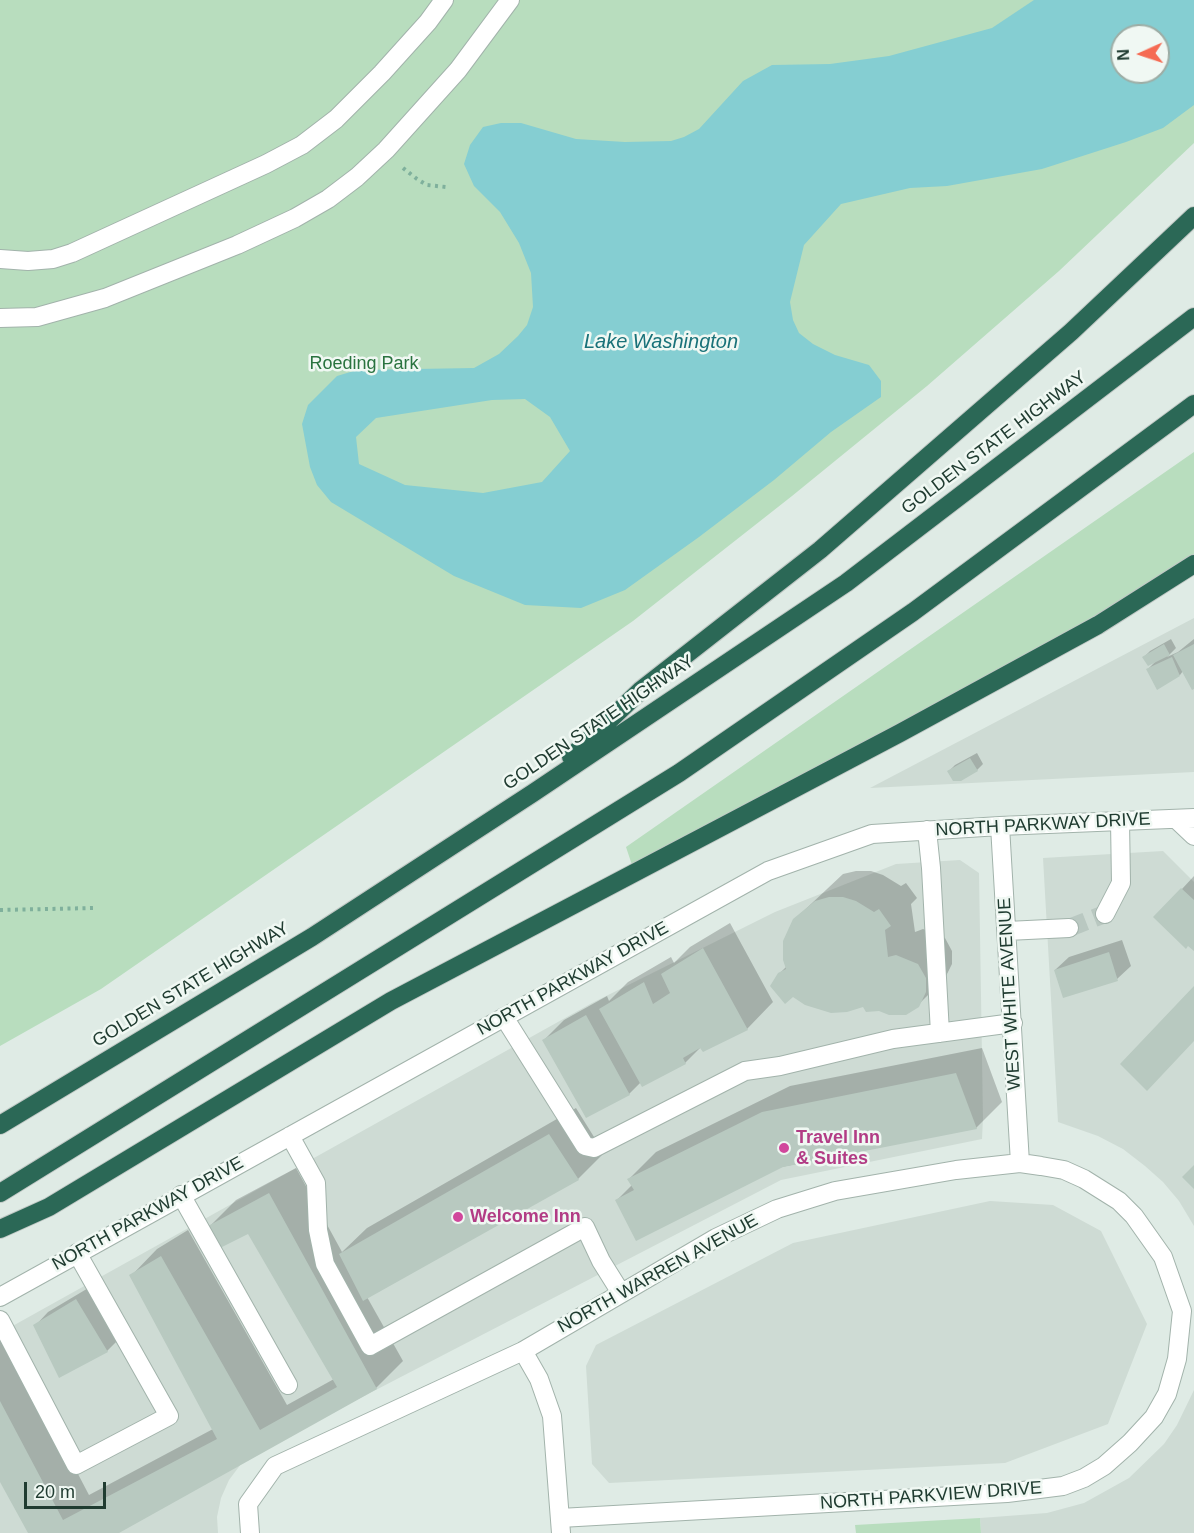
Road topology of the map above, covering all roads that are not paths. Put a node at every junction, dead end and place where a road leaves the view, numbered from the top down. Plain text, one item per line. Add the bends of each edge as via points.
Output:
1 (444, 0) edge
2 (510, 0) edge
3 (1194, 216) edge
4 (0, 259) edge
5 (1194, 317) edge
6 (0, 318) edge
7 (1194, 404) edge
8 (1194, 564) edge
9 (533, 793) junction
10 (1185, 818) edge
11 (1120, 821) junction
12 (1000, 826) junction
13 (927, 830) junction
14 (1194, 836) edge
15 (1105, 914) tunnel mouth
16 (1069, 928) tunnel mouth
17 (1007, 931) junction
18 (504, 1017) junction
19 (1013, 1023) junction
20 (940, 1033) junction
21 (0, 1125) edge
22 (290, 1136) junction
23 (1020, 1163) junction
24 (0, 1193) edge
25 (182, 1195) junction
26 (0, 1229) edge
27 (77, 1253) junction
28 (621, 1293) junction
29 (0, 1297) edge
30 (1188, 1311) edge
31 (0, 1320) edge
32 (523, 1351) junction
33 (288, 1385) dead end
34 (560, 1526) edge
35 (250, 1533) edge

1 - 4 street via 382,73 336,119 302,145 72,253 53,259
2 - 6 street via 458,70 386,150 328,199 237,245 105,298 37,317
3 - 9 highway via 1071,332 820,550 641,690
5 - 9 highway, GOLDEN STATE HIGHWAY via 846,583
7 - 24 highway via 913,612 680,773
8 - 26 highway via 1098,625 392,1001 48,1207
9 - 21 highway, GOLDEN STATE HIGHWAY via 312,937
10 - 11 street, NORTH PARKWAY DRIVE
10 - 14 street
11 - 12 street, NORTH PARKWAY DRIVE
11 - 15 street via 1121,883
12 - 13 street, NORTH PARKWAY DRIVE
12 - 17 street, WEST WHITE AVENUE
13 - 18 street, NORTH PARKWAY DRIVE via 872,834 768,871
13 - 20 street
16 - 17 street
17 - 19 street, WEST WHITE AVENUE
18 - 20 street via 585,1146 594,1148 745,1071 893,1039
18 - 22 street, NORTH PARKWAY DRIVE
19 - 20 street
19 - 23 street, WEST WHITE AVENUE
22 - 25 street, NORTH PARKWAY DRIVE
22 - 28 street via 316,1183 318,1230 325,1264 370,1346 585,1227
23 - 28 street, NORTH WARREN AVENUE via 892,1180 835,1191 777,1209 716,1238
23 - 30 street, NORTH WARREN AVENUE via 1064,1170 1119,1201 1163,1257
25 - 27 street, NORTH PARKWAY DRIVE
25 - 33 street
27 - 29 street, NORTH PARKWAY DRIVE
27 - 31 street via 169,1416 76,1465
28 - 32 street, NORTH WARREN AVENUE
30 - 34 street, NORTH PARKVIEW DRIVE via 1167,1394 1154,1417 1104,1466 1063,1486
32 - 34 street via 539,1379 552,1416
32 - 35 street, NORTH WARREN AVENUE via 274,1466 248,1504

